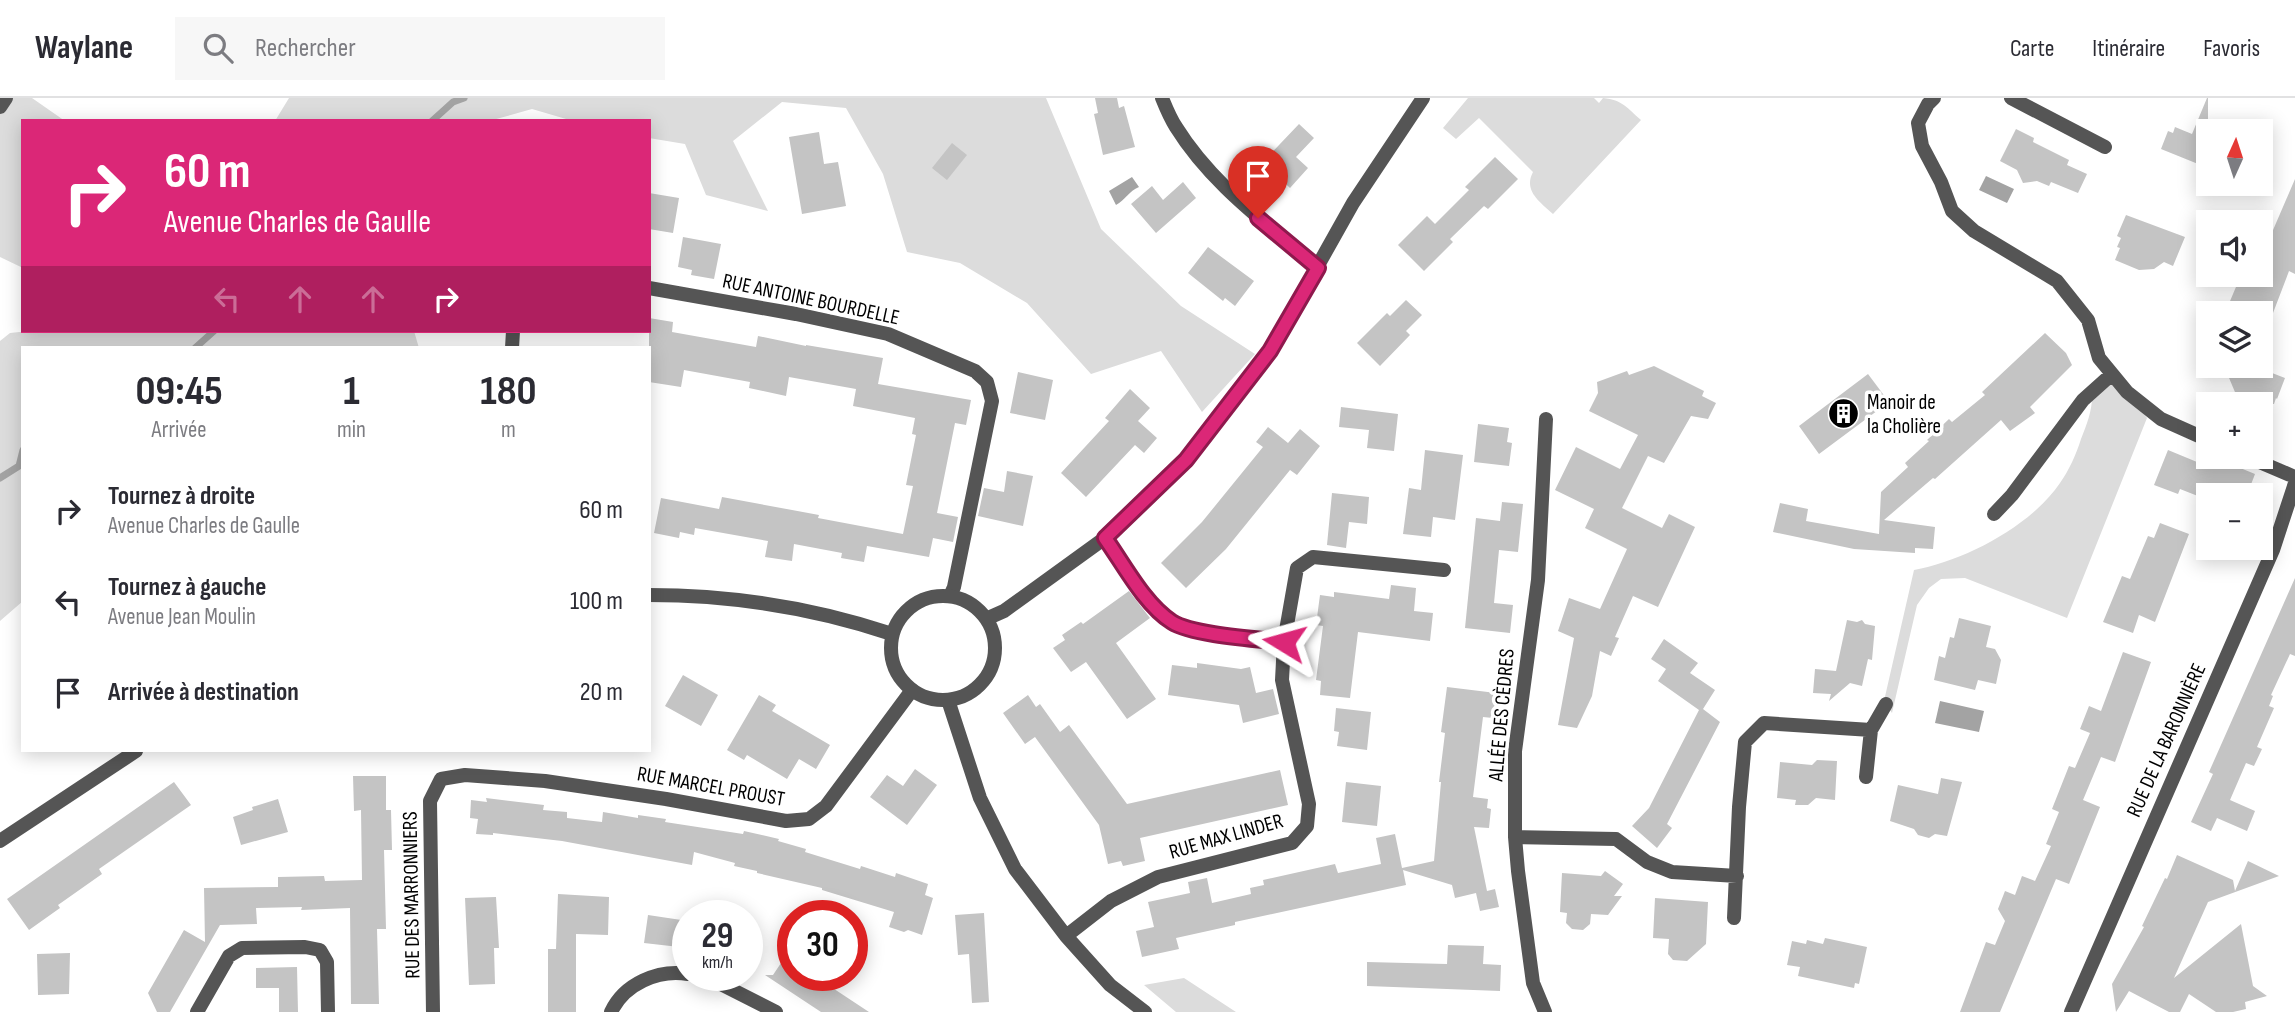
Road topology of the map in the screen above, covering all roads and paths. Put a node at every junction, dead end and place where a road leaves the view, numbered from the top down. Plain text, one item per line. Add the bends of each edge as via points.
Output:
1 (6, 98) edge
2 (1162, 98) edge
3 (1423, 98) edge
4 (1934, 98) edge
5 (2011, 98) edge
6 (0, 107) edge
7 (2105, 147) dead end
8 (1318, 268) junction
9 (651, 288) edge
10 (2112, 374) junction
11 (1546, 419) dead end
12 (2196, 435) edge
13 (2273, 469) edge
14 (2295, 480) edge
15 (1994, 514) dead end
16 (1105, 538) junction
17 (1444, 569) dead end
18 (651, 595) edge
19 (950, 596) junction
20 (986, 619) junction
21 (892, 634) junction
22 (1284, 642) junction
23 (912, 690) junction
24 (948, 700) junction
25 (1886, 704) dead end
26 (1871, 730) junction
27 (134, 752) edge
28 (1866, 777) dead end
29 (441, 779) joint
30 (1515, 837) junction
31 (0, 841) edge
32 (1737, 876) junction
33 (1734, 918) dead end
34 (1066, 936) junction
35 (672, 972) edge
36 (734, 991) edge
37 (197, 1012) edge
38 (328, 1012) edge
39 (433, 1012) edge
40 (611, 1012) edge
41 (776, 1012) edge
42 (1145, 1012) edge
43 (1545, 1012) edge
44 (2071, 1012) edge

1 - 6 street
2 - 8 street via 1176,127 1206,167
3 - 8 street via 1353,203
4 - 10 street via 1918,123 1922,146 1952,211 1974,231 2057,281 2088,320 2099,358
5 - 7 street
8 - 16 street via 1270,351 1186,460
9 - 19 street, RUE ANTOINE BOURDELLE via 888,334 975,371 987,382 992,401
10 - 12 street via 2161,419
10 - 15 street via 2083,400
11 - 30 street, ALLÉE DES CÈDRES via 1538,580 1515,751
13 - 14 street
14 - 44 street, RUE DE LA BARONNIÈRE via 2273,550
16 - 20 street via 1004,611
16 - 22 street via 1156,609 1174,624
17 - 22 street, RUE MAX LINDER via 1312,557 1297,568
18 - 21 street via 748,601 827,615
19 - 20 street via 968,602
19 - 21 street via 914,604
20 - 24 street via 995,644 990,670 972,691
21 - 23 street via 892,662
22 - 34 street, RUE MAX LINDER via 1282,680 1309,804 1307,826 1292,844 1158,877 1111,901
23 - 24 street
23 - 29 street, RUE MARCEL PROUST via 827,806 809,819 786,821 545,781 464,775
24 - 34 street via 986,810 1015,869
25 - 26 street
26 - 28 street
26 - 32 street via 1764,723 1745,743
27 - 31 street
29 - 39 street, RUE DES MARRONNIERS via 430,801
30 - 32 street via 1616,839 1647,862 1672,872
30 - 43 street, ALLÉE DES CÈDRES via 1534,983
32 - 33 street
34 - 42 street via 1110,985
35 - 40 street via 643,979
36 - 41 street
37 - 38 street via 235,951 305,947 320,950 327,962

